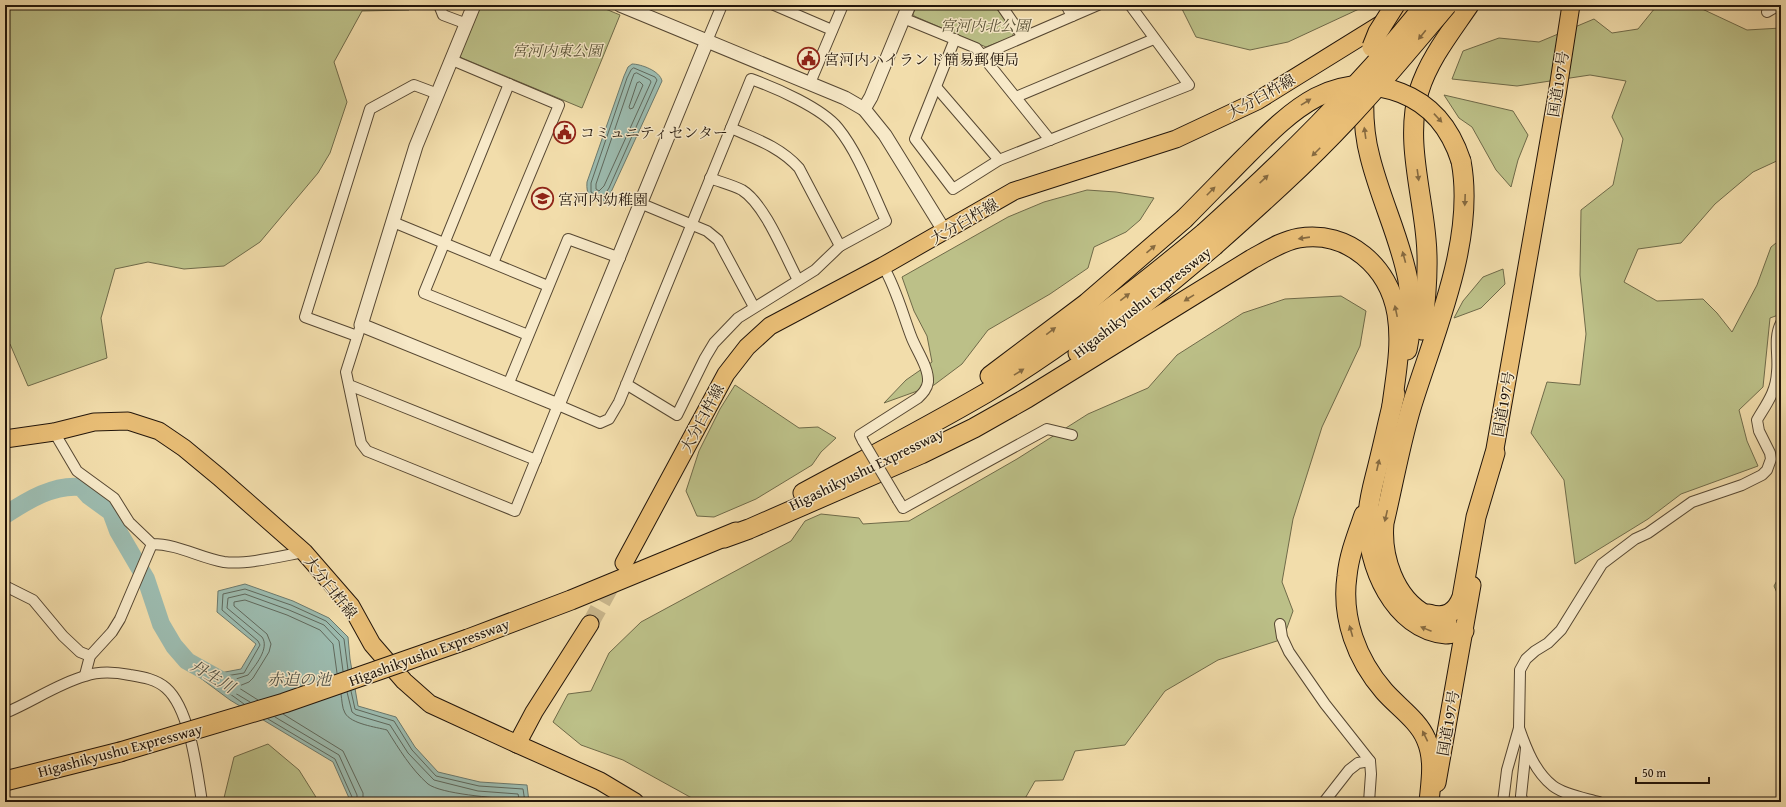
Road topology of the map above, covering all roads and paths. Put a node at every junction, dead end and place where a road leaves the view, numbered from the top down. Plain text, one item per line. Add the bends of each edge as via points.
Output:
1 (439, 5) edge
2 (474, 5) edge
3 (620, 5) edge
4 (722, 5) edge
5 (843, 5) edge
6 (909, 5) edge
7 (1001, 5) edge
8 (1066, 5) edge
9 (1098, 5) edge
10 (1130, 5) edge
11 (1394, 5) edge
12 (1412, 5) edge
13 (1425, 5) edge
14 (1447, 5) edge
15 (1469, 5) edge
16 (1571, 5) edge
17 (1778, 5) edge
18 (779, 6) edge
19 (1767, 12) dead end
20 (1072, 16) junction
21 (904, 18) junction
22 (466, 24) junction
23 (832, 30) junction
24 (1023, 37) junction
25 (955, 39) junction
26 (1154, 39) junction
27 (707, 41) junction
28 (982, 55) junction
29 (452, 60) junction
30 (810, 83) junction
31 (509, 84) junction
32 (936, 88) junction
33 (438, 94) junction
34 (1016, 97) junction
35 (864, 109) junction
36 (731, 128) junction
37 (1050, 140) junction
38 (999, 160) junction
39 (710, 178) junction
40 (642, 204) junction
41 (393, 222) junction
42 (691, 225) junction
43 (945, 232) junction
44 (1209, 239) junction
45 (445, 243) junction
46 (840, 246) junction
47 (620, 258) junction
48 (493, 263) junction
49 (883, 266) junction
50 (798, 280) junction
51 (548, 286) junction
52 (754, 307) junction
53 (1781, 323) edge
54 (359, 331) junction
55 (528, 335) junction
56 (626, 384) junction
57 (348, 385) junction
58 (508, 385) junction
59 (558, 405) junction
60 (1392, 405) junction
61 (1410, 410) junction
62 (54, 432) junction
63 (1072, 435) dead end
64 (5, 439) edge
65 (1495, 453) junction
66 (536, 460) junction
67 (857, 464) junction
68 (1370, 497) junction
69 (724, 538) junction
70 (151, 546) junction
71 (304, 552) junction
72 (663, 561) junction
73 (624, 563) tunnel mouth
74 (5, 586) edge
75 (1416, 609) junction
76 (590, 624) tunnel mouth
77 (1280, 624) dead end
78 (1464, 631) junction
79 (90, 656) junction
80 (85, 675) junction
81 (5, 713) edge
82 (1519, 728) junction
83 (517, 744) junction
84 (1526, 748) junction
85 (1370, 760) junction
86 (5, 781) edge
87 (202, 802) edge
88 (635, 802) edge
89 (1324, 802) edge
90 (1369, 802) edge
91 (1429, 802) edge
92 (1434, 802) edge
93 (1503, 802) edge
94 (1523, 802) edge
95 (1599, 802) edge

1 - 22 street via 443,15
2 - 22 street
3 - 27 street
4 - 27 street
5 - 23 street
6 - 21 street
7 - 24 street
8 - 20 street
9 - 20 street
10 - 26 street
60 -> 11 highway, bridge via 1410,339 1412,307 1405,260 1366,141 1363,110 1364,81 1372,47
12 - 43 main road, 大分臼杵線 via 1256,101 1176,139 1014,191
44 -> 13 highway, Higashikyushu Expressway, bridge via 1267,176 1333,111
14 -> 44 highway, Higashikyushu Expressway, bridge via 1346,121 1264,202
15 -> 61 highway via 1437,51 1423,80 1416,108 1414,136 1425,221 1427,262 1425,303
16 - 65 main road, 国道197号
17 - 19 street
18 - 23 street
20 - 24 street
21 - 25 street
21 - 35 street
22 - 29 street
23 - 30 street
24 - 28 street
25 - 28 street via 976,48
25 - 32 street
26 - 34 street
26 - 37 street via 1189,85
27 - 30 street
27 - 40 street
28 - 34 street
29 - 31 street
29 - 33 street
30 - 35 street
31 - 45 street
31 - 48 street via 559,105
32 - 38 street
32 - 38 street via 915,139 953,189
33 - 41 street via 416,146
33 - 54 street via 414,85 370,109 305,317
34 - 37 street
35 - 43 street via 884,135
36 - 39 street
36 - 46 street via 768,144 790,158 799,168
36 - 46 street via 751,79 821,113 838,127 886,221
37 - 38 street
39 - 42 street
39 - 50 street via 742,190 753,200 769,223
40 - 42 street
40 - 47 street
41 - 45 street
41 - 54 street
42 - 52 street via 718,240
42 - 56 street
43 - 49 main road, 大分臼杵線
67 -> 44 highway, Higashikyushu Expressway via 942,418 1030,365
44 - 69 highway, Higashikyushu Expressway via 1172,282 1082,350 1039,378 905,451
45 - 48 street
45 - 55 street via 424,292
46 - 50 street via 815,270
47 - 51 street via 568,239
47 - 59 street
48 - 51 street
49 - 63 street, bridge via 895,286 928,383 918,398 860,435 903,508 1047,429
49 - 73 main road, 大分臼杵線 via 770,326 747,347 726,374
50 - 52 street
51 - 55 street
52 - 56 street via 738,318 714,344 678,415
53 - 82 street via 1777,338 1774,392 1757,420 1759,431 1770,453 1771,460 1767,470 1742,485 1692,502 1602,564 1561,630 1526,659 1520,670
54 - 57 street via 346,372
54 - 58 street
55 - 58 street
56 - 59 street via 609,419 600,423
57 - 66 street
57 - 66 street via 361,442 367,451 387,460 516,511
58 - 59 street
59 - 66 street
68 -> 60 highway
60 -> 69 highway via 1400,342 1396,313 1387,285 1371,261 1348,244 1324,237 1298,238 1277,245 1252,259 974,428 921,454
67 -> 61 highway, bridge via 982,382 1036,343 1122,274 1184,219 1284,118 1323,93 1347,87 1382,88 1414,99 1443,124 1461,161 1465,204 1457,256
61 -> 75 highway via 1383,536 1385,556 1393,577
62 - 64 main road, 大分臼杵線
62 - 70 street via 77,471 114,498 129,522
62 - 71 main road, 大分臼杵線 via 94,422 121,421 158,431 219,476
65 - 75 highway via 1476,517 1459,605 1455,610 1442,616 1434,616
65 - 78 main road, 国道197号
67 - 72 highway, Higashikyushu Expressway
78 -> 68 highway via 1447,634 1430,631 1412,622 1397,607 1384,585 1370,546
91 -> 68 highway via 1431,760 1426,739 1415,722 1373,677 1358,651 1349,623 1346,577 1354,542
69 - 72 highway, Higashikyushu Expressway
70 - 71 street via 166,544 224,562
70 - 79 street via 120,619
71 - 83 main road, 大分臼杵線 via 351,606 372,644 430,704
72 - 86 highway, Higashikyushu Expressway, bridge via 571,600 468,639 284,703 120,752
74 - 79 street via 33,600 63,636 80,652
75 - 78 highway
76 - 83 main road via 534,712
77 - 85 street via 1282,637 1289,652 1325,704
78 - 92 main road, 国道197号
79 - 80 street
80 - 81 street
80 - 87 street via 100,672 124,674 148,678 166,688 181,707 195,760
82 - 84 street
82 - 93 street via 1507,770
83 - 88 main road, 大分臼杵線 via 600,781
84 - 94 street
84 - 95 street via 1542,774 1553,786
85 - 89 street via 1358,763 1349,770
85 - 90 street

